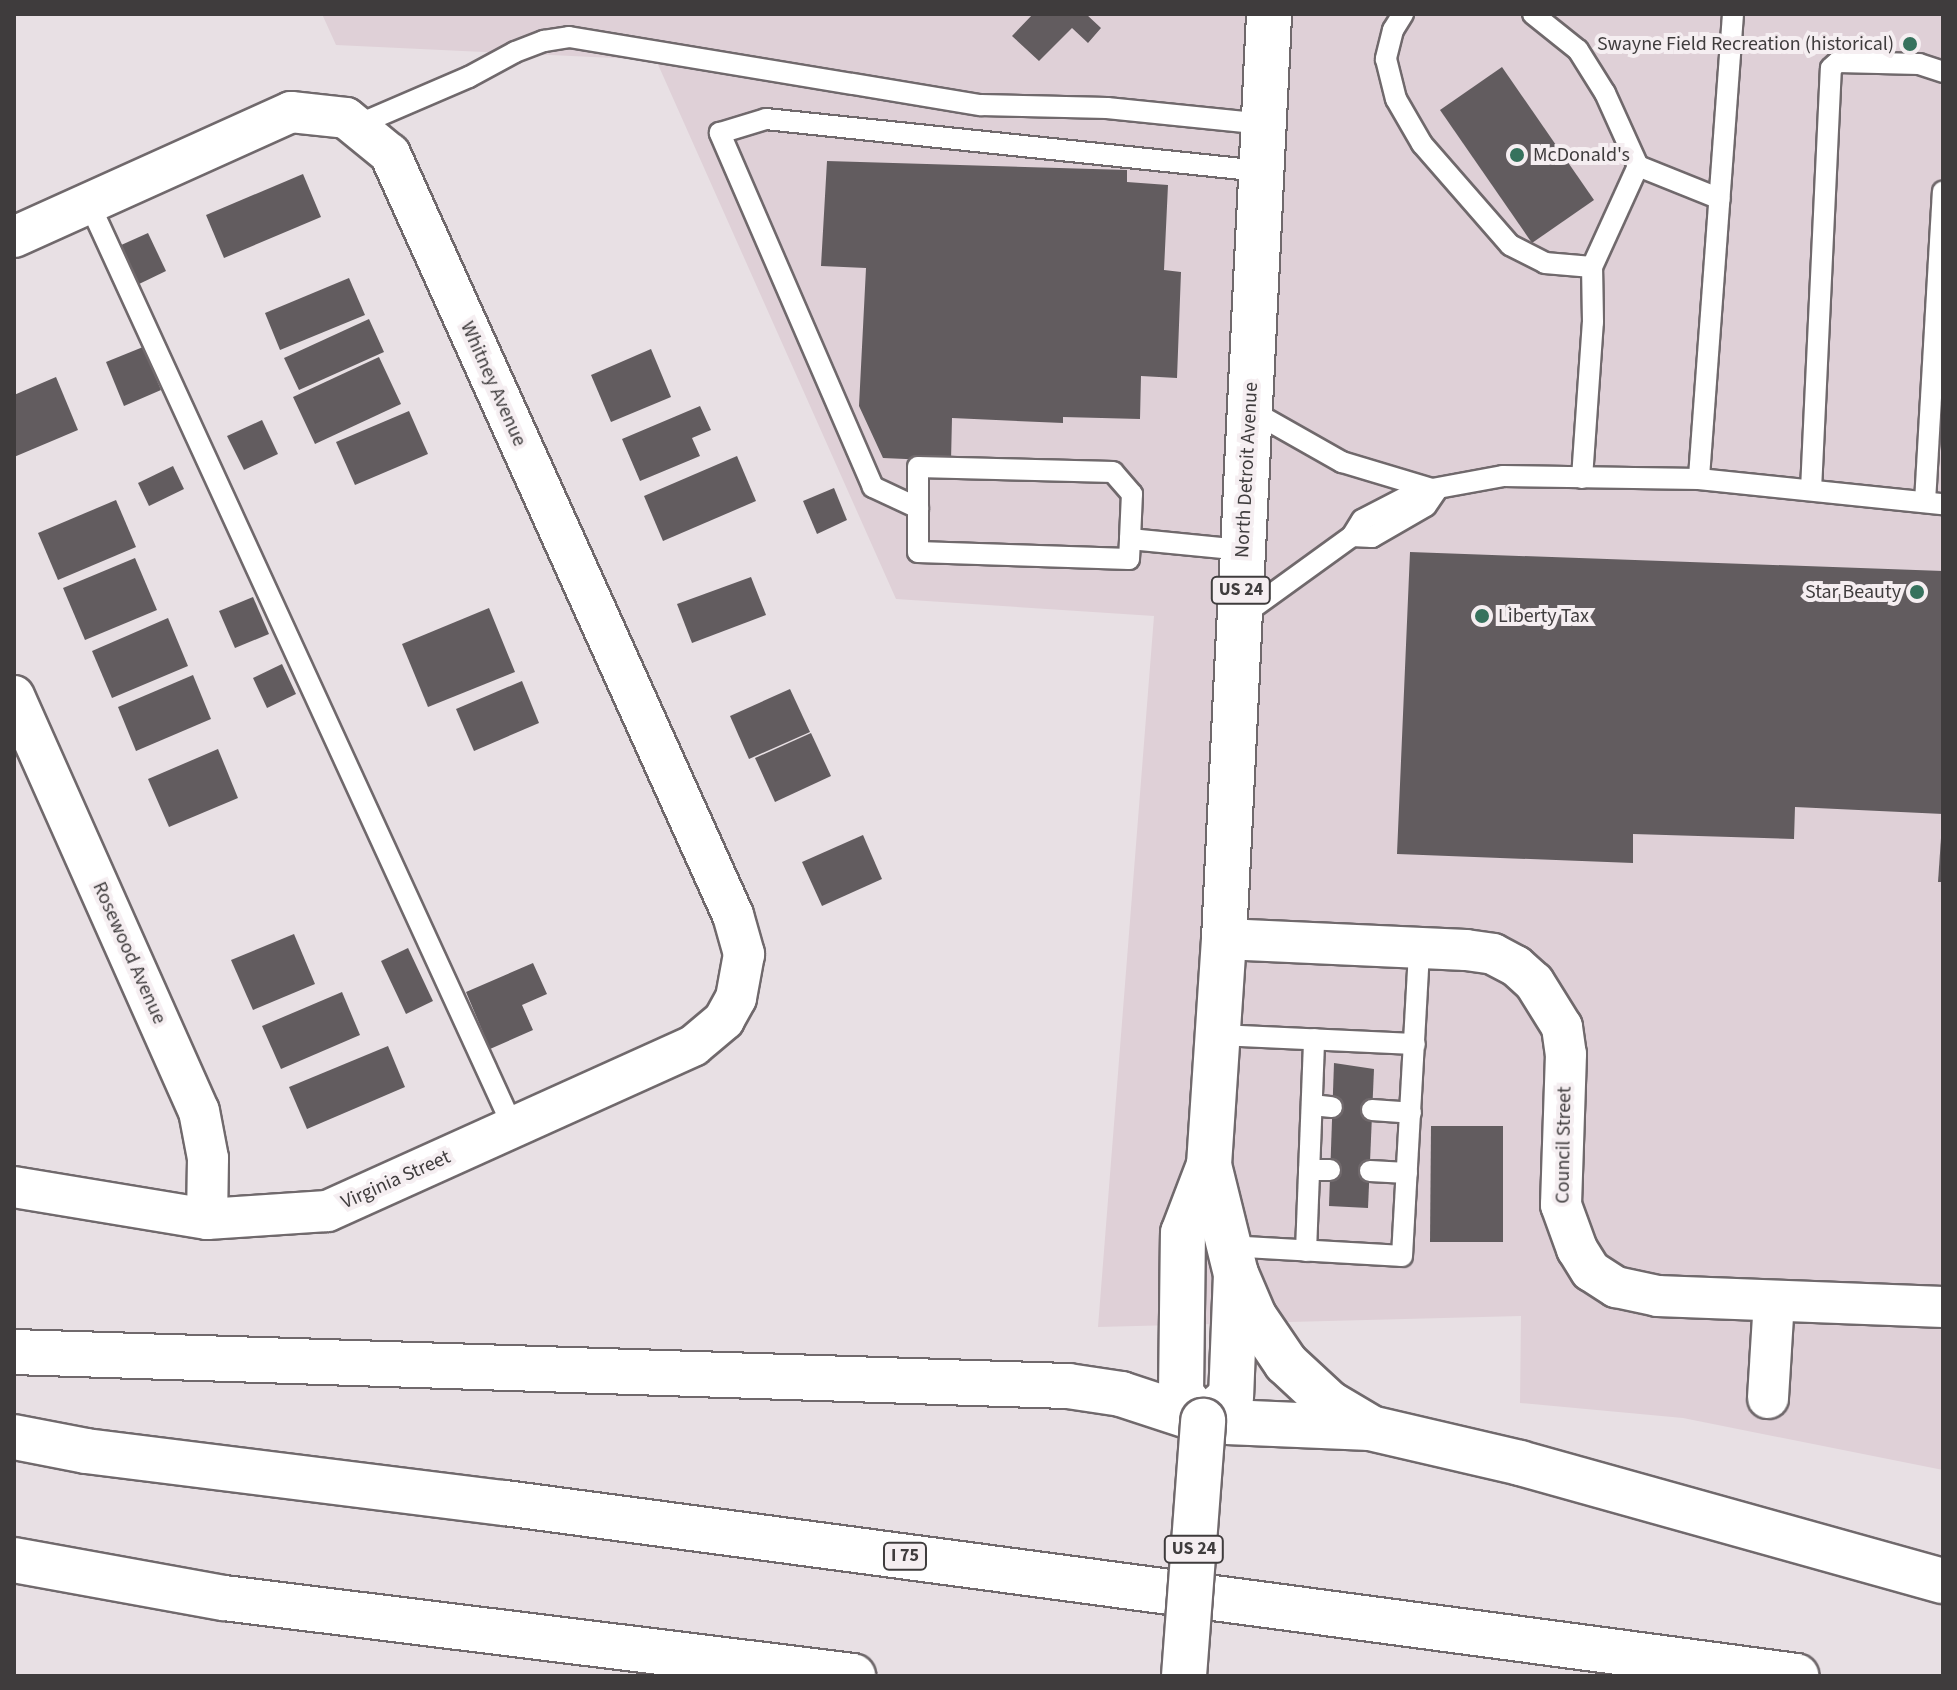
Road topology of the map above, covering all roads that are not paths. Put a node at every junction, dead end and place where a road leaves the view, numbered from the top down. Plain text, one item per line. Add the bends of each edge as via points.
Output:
1 (1269, 14) edge
2 (1403, 14) edge
3 (1533, 14) edge
4 (1733, 14) edge
5 (1943, 72) edge
6 (1264, 124) junction
7 (355, 126) junction
8 (1638, 166) junction
9 (1262, 171) junction
10 (1943, 192) edge
11 (1720, 199) junction
12 (89, 203) junction
13 (14, 237) edge
14 (1592, 267) junction
15 (1250, 410) junction
16 (1582, 478) junction
17 (1699, 479) junction
18 (1811, 490) junction
19 (1436, 491) junction
20 (1934, 503) edge
21 (918, 508) junction
22 (1130, 539) junction
23 (1243, 550) junction
24 (1240, 617) junction
25 (14, 696) edge
26 (1224, 939) junction
27 (1419, 948) junction
28 (736, 998) joint
29 (1218, 1035) junction
30 (1314, 1039) junction
31 (1415, 1044) junction
32 (1372, 1110) dead end
33 (1411, 1113) junction
34 (513, 1127) junction
35 (1209, 1165) junction
36 (1370, 1171) dead end
37 (1407, 1173) junction
38 (14, 1187) edge
39 (207, 1219) junction
40 (1306, 1251) junction
41 (1233, 1260) junction
42 (1774, 1301) junction
43 (1943, 1307) edge
44 (14, 1352) edge
45 (1768, 1398) dead end
46 (1203, 1421) junction
47 (1370, 1428) junction
48 (14, 1437) edge
49 (14, 1560) edge
50 (1943, 1581) edge
51 (853, 1676) edge
52 (1184, 1676) edge
53 (1796, 1676) edge

1 - 6 main road, North Detroit Avenue / US 24
2 - 14 lane via 1386,59 1396,99 1422,144 1510,245 1545,263
3 - 8 lane via 1578,50 1605,93
4 - 11 lane
5 - 18 lane via 1919,64 1838,62 1831,68
6 - 7 lane via 1107,108 981,105 569,37 515,52
6 - 9 main road, North Detroit Avenue / US 24
7 - 12 street, Whitney Avenue via 346,118 291,112
7 - 28 street, Whitney Avenue via 390,154 733,915 744,954
8 - 11 lane
8 - 14 lane
9 - 15 main road, North Detroit Avenue / US 24
9 - 21 lane via 766,119 720,133 873,487
10 - 20 lane
11 - 17 lane
12 - 13 street, Whitney Avenue
12 - 34 lane
14 - 16 lane
15 - 19 lane via 1342,462
15 - 23 main road, North Detroit Avenue / US 24
16 - 17 lane
16 - 19 lane via 1503,476
17 - 18 lane
18 - 20 lane
19 - 24 lane via 1426,506 1372,537 1352,536
21 - 22 lane via 918,552 1129,559
21 - 22 lane via 918,467 1113,472 1132,494
22 - 23 lane
23 - 24 main road, North Detroit Avenue / US 24
24 - 26 main road, North Detroit Avenue / US 24
25 - 39 street, Rosewood Avenue via 199,1111 208,1158
26 - 27 street, Council Street
26 - 29 main road, North Detroit Avenue / US 24
27 - 31 lane
27 - 42 street, Council Street via 1493,954 1525,974 1551,1006 1562,1027 1566,1054 1561,1205 1591,1271 1616,1287 1658,1296
28 - 34 street, Virginia Street via 724,1020 693,1046
29 - 30 lane
29 - 35 main road, North Detroit Avenue / US 24
30 - 31 lane
30 - 40 lane via 1322,1106 1320,1170
31 - 33 lane
32 - 33 lane
33 - 37 lane
34 - 39 street, Virginia Street via 327,1211
35 - 41 main road, North Detroit Avenue / US 24
35 - 46 main road, North Detroit Avenue / US 24 via 1183,1233 1181,1394
36 - 37 lane
37 - 40 lane via 1402,1256
38 - 39 street, Virginia Street
40 - 41 lane
41 - 46 main road, North Detroit Avenue / US 24 via 1231,1396
41 - 47 main road via 1254,1316 1286,1363 1329,1403
42 - 43 street, Council Street
42 - 45 street
44 - 46 main road via 1068,1386 1121,1394
46 - 47 main road
46 - 52 main road, US 24, bridge
47 - 50 main road via 1520,1463
48 - 53 main road, I 75 via 86,1451
49 - 51 main road via 224,1598

